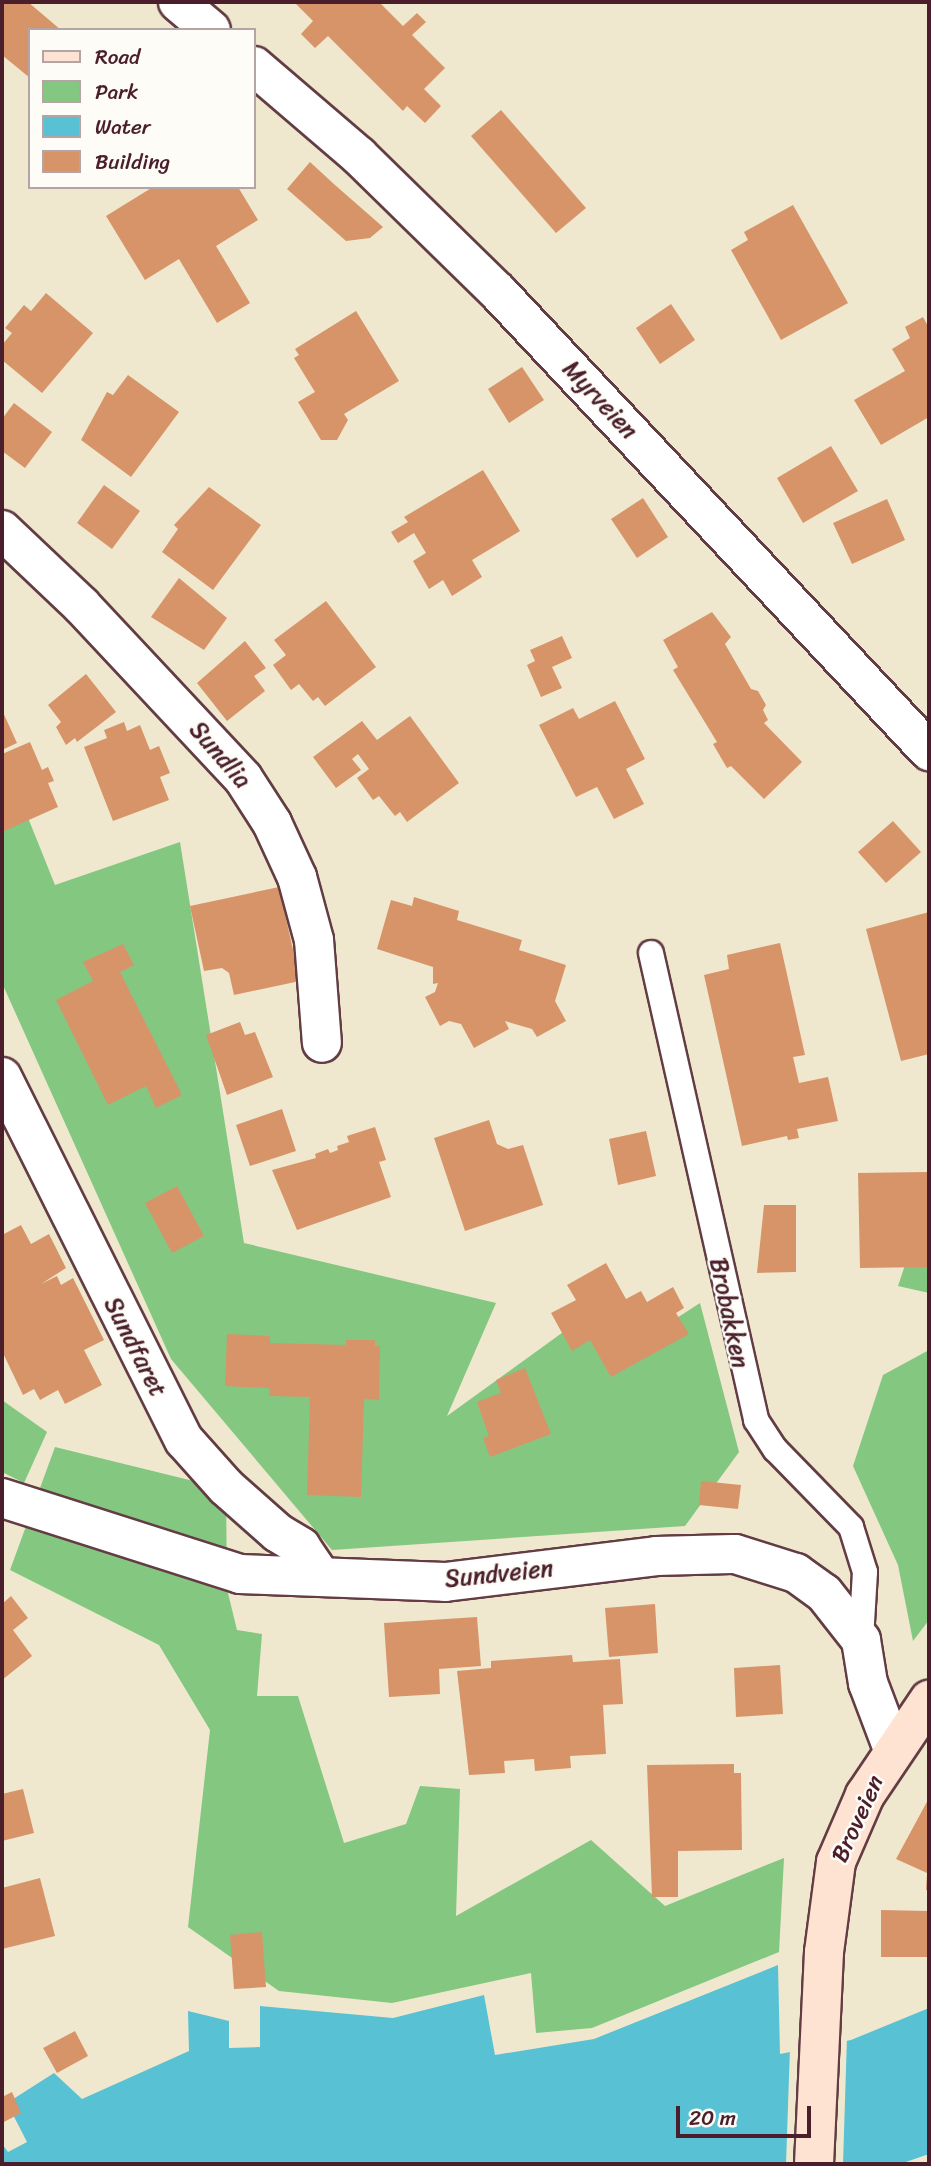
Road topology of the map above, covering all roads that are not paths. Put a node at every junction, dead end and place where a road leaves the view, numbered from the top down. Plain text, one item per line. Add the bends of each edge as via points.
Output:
1 (178, 2) edge
2 (209, 28) edge
3 (256, 68) edge
4 (2, 530) edge
5 (929, 751) edge
6 (651, 953) dead end
7 (322, 1043) dead end
8 (2, 1077) edge
9 (2, 1498) edge
10 (321, 1577) junction
11 (861, 1640) junction
12 (929, 1700) edge
13 (893, 1749) junction
14 (814, 2164) edge

1 - 2 street
3 - 5 street, Myrveien via 359,156 498,292
4 - 7 street, Sundlia via 184,714 243,778 272,822 297,877 314,940
6 - 11 lane, Brobakken via 756,1420 775,1449 851,1527 864,1572
8 - 10 street, Sundfaret via 184,1440 226,1488 301,1547
9 - 10 street, Sundveien via 240,1574
10 - 11 street, Sundveien via 445,1582 656,1556 735,1554 796,1573 824,1593
11 - 13 street, Sundveien via 868,1683
12 - 13 street, Broveien
13 - 14 street, Broveien via 842,1843 830,1894

